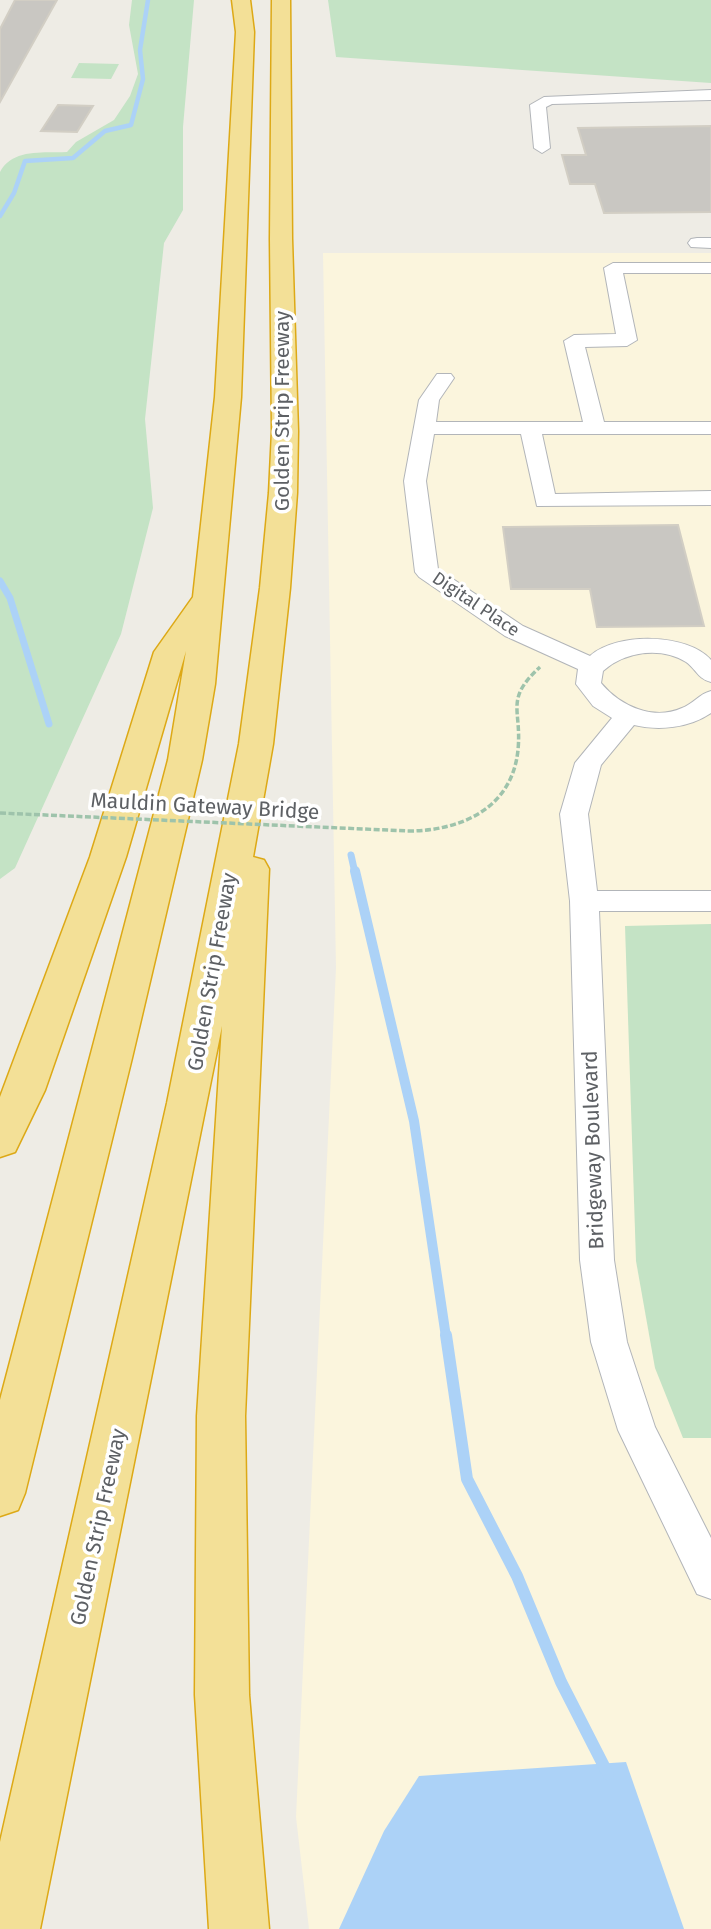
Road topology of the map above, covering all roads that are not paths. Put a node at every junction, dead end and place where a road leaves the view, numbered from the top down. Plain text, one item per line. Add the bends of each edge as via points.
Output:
1 (241, 0) edge
2 (281, 0) edge
3 (711, 94) edge
4 (655, 96) junction
5 (659, 114) dead end
6 (592, 115) dead end
7 (539, 116) junction
8 (542, 148) dead end
9 (711, 268) edge
10 (444, 378) dead end
11 (424, 428) junction
12 (530, 428) junction
13 (595, 428) junction
14 (711, 428) edge
15 (711, 498) edge
16 (208, 597) junction
17 (706, 663) edge
18 (593, 666) junction
19 (711, 699) edge
20 (628, 715) junction
21 (256, 744) junction
22 (584, 901) junction
23 (711, 901) edge
24 (0, 1140) edge
25 (0, 1493) edge
26 (711, 1580) edge
27 (10, 1929) edge
28 (239, 1929) edge

1 - 16 highway via 245,32 228,397
2 - 21 highway, Golden Strip Freeway via 284,494
3 - 4 street
4 - 5 street
4 - 7 street via 548,100 538,105
6 - 7 street
7 - 8 street
9 - 13 street via 613,268 627,340 574,341
10 - 11 street, Digital Place via 429,400
11 - 12 street
11 - 18 street, Digital Place via 415,481 427,572 514,631
12 - 13 street
12 - 15 street via 545,501
13 - 14 street
16 - 24 highway via 170,652 107,857 24,1090
16 - 25 highway via 185,760
17 - 18 street via 679,651 638,645 618,649
18 - 20 street via 591,688 599,699
19 - 20 street via 691,715 671,720
20 - 22 street, Bridgeway Boulevard via 588,763 573,814
21 - 27 highway, Golden Strip Freeway via 180,1144
21 - 28 highway via 221,1416 222,1695
22 - 23 street
22 - 26 street, Bridgeway Boulevard via 597,1260 609,1342 637,1430

